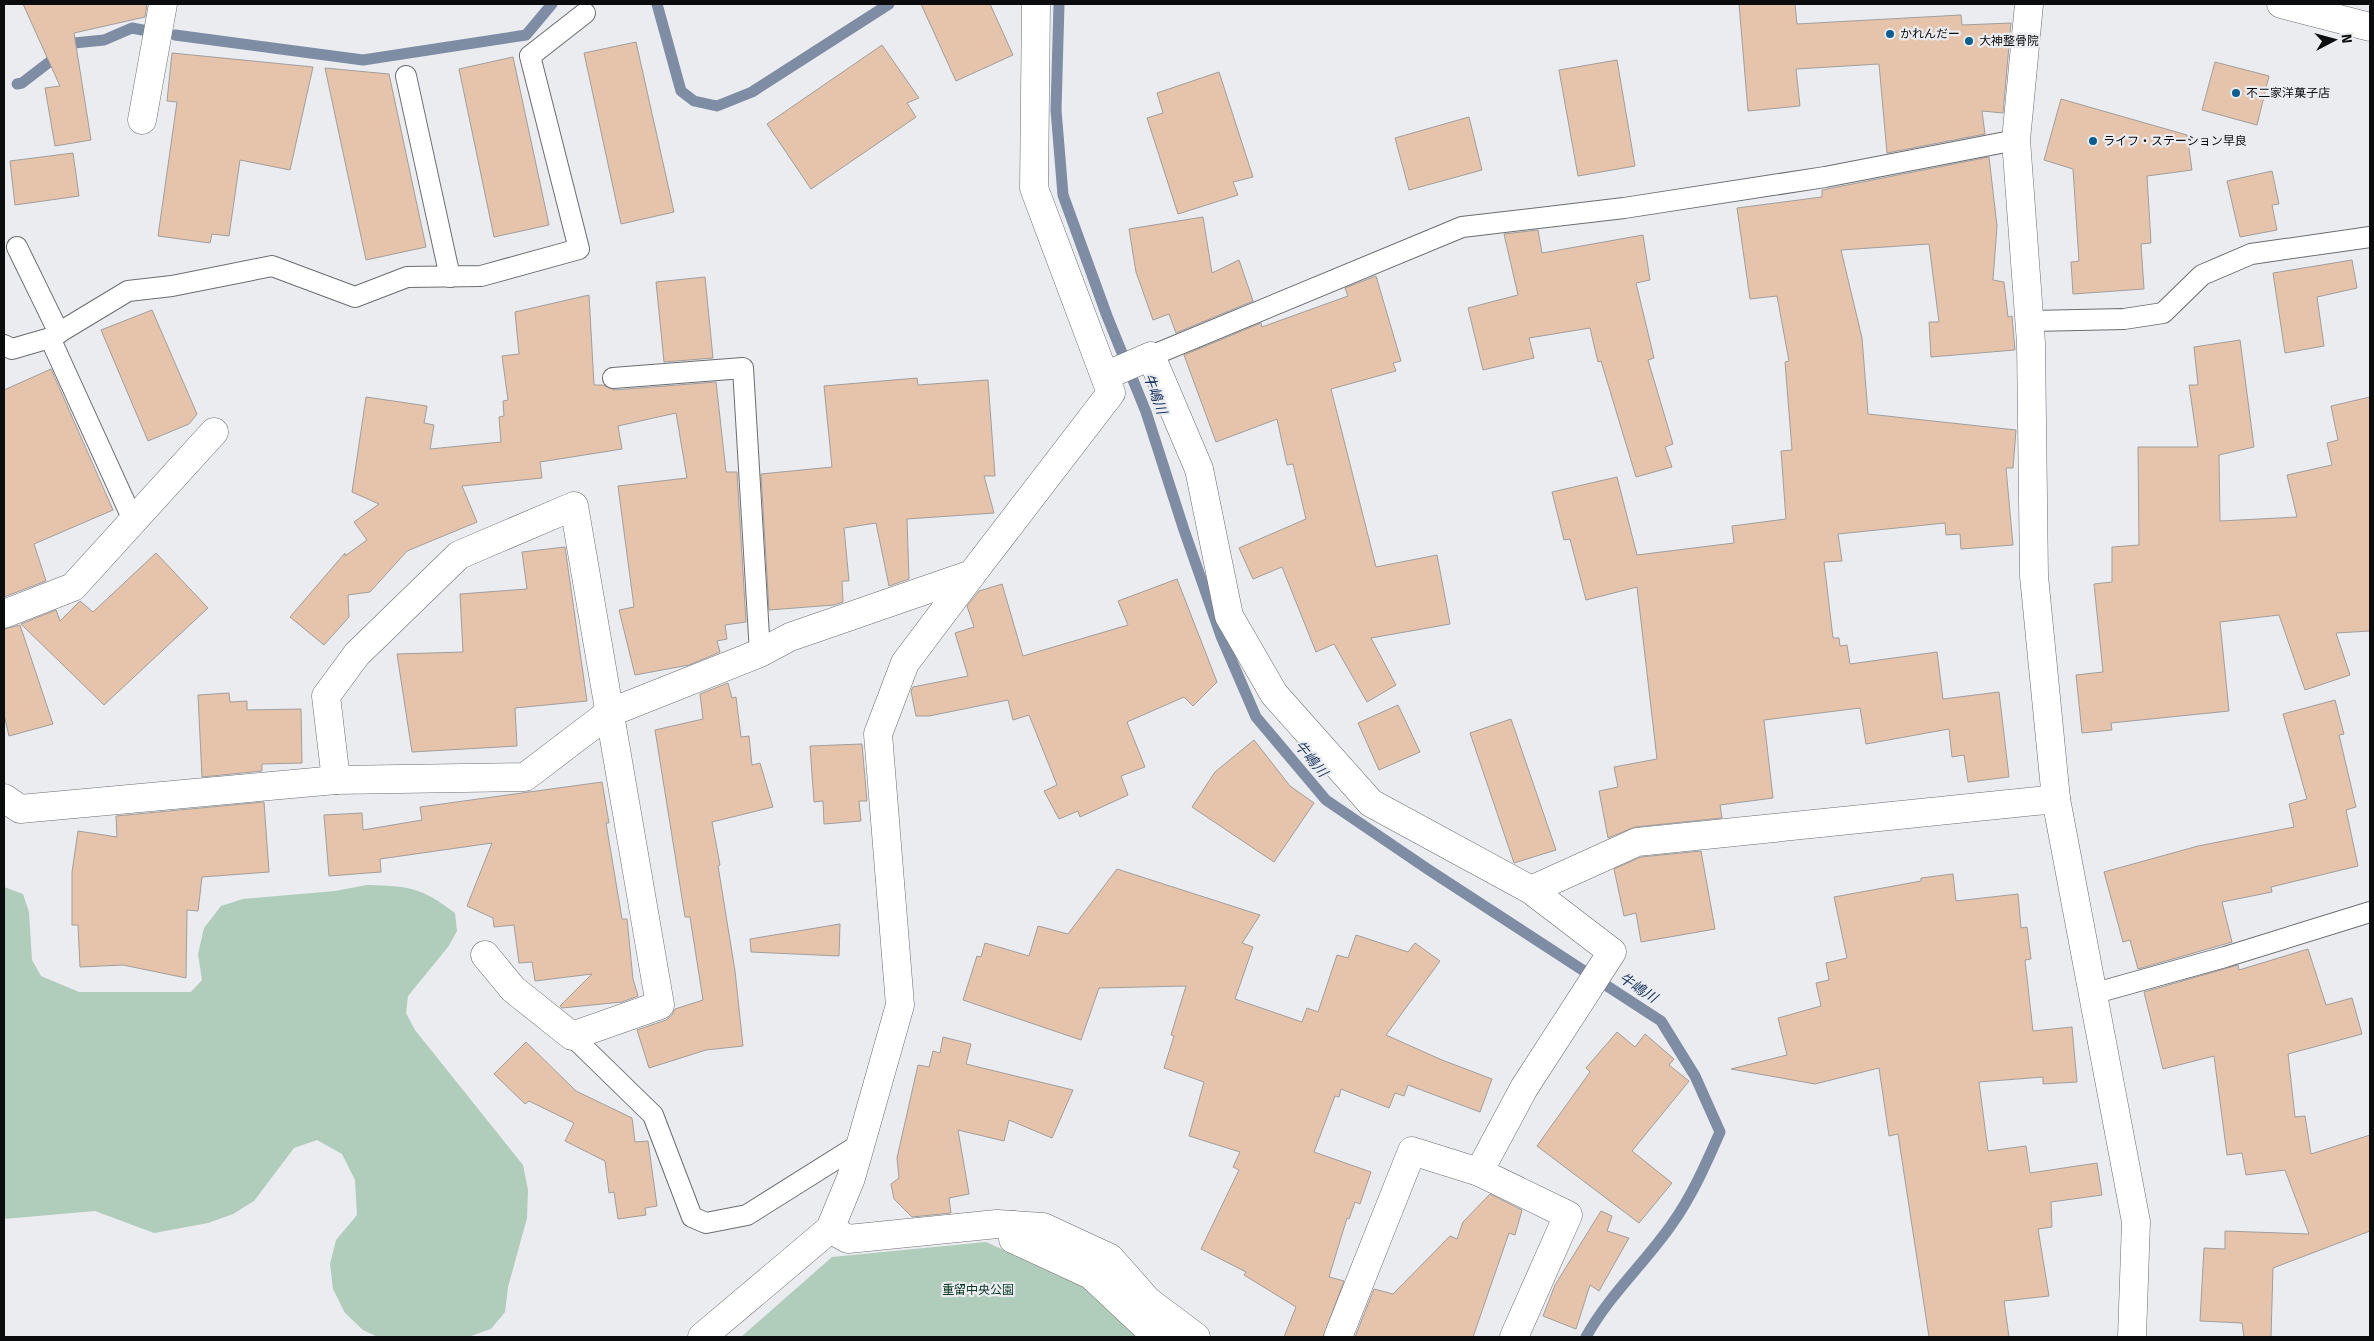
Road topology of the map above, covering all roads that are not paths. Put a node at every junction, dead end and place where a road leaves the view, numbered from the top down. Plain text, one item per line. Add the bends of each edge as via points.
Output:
1 (163, 4) edge
2 (1036, 4) edge
3 (2029, 4) edge
4 (2281, 4) edge
5 (585, 13) dead end
6 (2370, 26) edge
7 (406, 76) dead end
8 (142, 120) dead end
9 (2016, 140) junction
10 (2370, 237) edge
11 (17, 247) dead end
12 (450, 277) junction
13 (2030, 322) junction
14 (55, 335) junction
15 (4, 345) edge
16 (1151, 356) junction
17 (1105, 376) junction
18 (613, 378) dead end
19 (214, 432) dead end
20 (133, 520) junction
21 (972, 574) junction
22 (4, 614) edge
23 (760, 653) junction
24 (609, 713) junction
25 (336, 780) junction
26 (4, 798) edge
27 (2056, 799) junction
28 (1531, 890) junction
29 (2370, 912) edge
30 (485, 955) dead end
31 (2092, 994) junction
32 (572, 1036) junction
33 (860, 1144) junction
34 (1480, 1172) junction
35 (1012, 1225) junction
36 (830, 1229) junction
37 (702, 1337) edge
38 (1157, 1337) edge
39 (1196, 1337) edge
40 (1338, 1337) edge
41 (1514, 1337) edge
42 (2132, 1337) edge

1 - 8 main road
2 - 17 main road via 1034,188
3 - 9 main road
4 - 6 main road
5 - 12 lane via 530,56 579,249 481,276
7 - 12 lane
9 - 13 main road
9 - 16 lane via 1825,177 1624,208 1462,228
10 - 13 lane via 2251,254 2202,275 2163,313 2124,319
11 - 14 lane
12 - 14 lane via 407,278 355,297 272,266 172,286 128,291
13 - 27 main road via 2034,576
14 - 15 lane via 12,349
14 - 20 lane
16 - 17 main road
16 - 28 main road via 1199,469 1229,616 1274,694 1371,803
17 - 21 main road via 1111,393
18 - 23 lane via 743,368
19 - 20 main road
20 - 22 main road via 73,587
21 - 23 main road via 790,637
21 - 33 main road via 905,663 878,734 900,1005
23 - 24 main road
24 - 25 main road via 524,777
24 - 25 main road via 574,506 459,555 357,654 326,696
24 - 32 main road via 660,1005
25 - 26 main road via 20,809
27 - 28 main road via 1637,842
27 - 31 main road
28 - 34 main road via 1612,952 1524,1088
29 - 31 lane
30 - 32 main road via 513,989
31 - 42 main road via 2136,1222
32 - 33 lane via 653,1115 692,1217 706,1223 747,1215
33 - 36 main road via 851,1178
34 - 40 main road via 1412,1151
34 - 41 main road via 1568,1216
35 - 36 main road via 848,1239
35 - 38 main road via 1013,1239 1090,1275
35 - 39 main road via 1043,1227 1110,1258 1148,1301
36 - 37 main road

